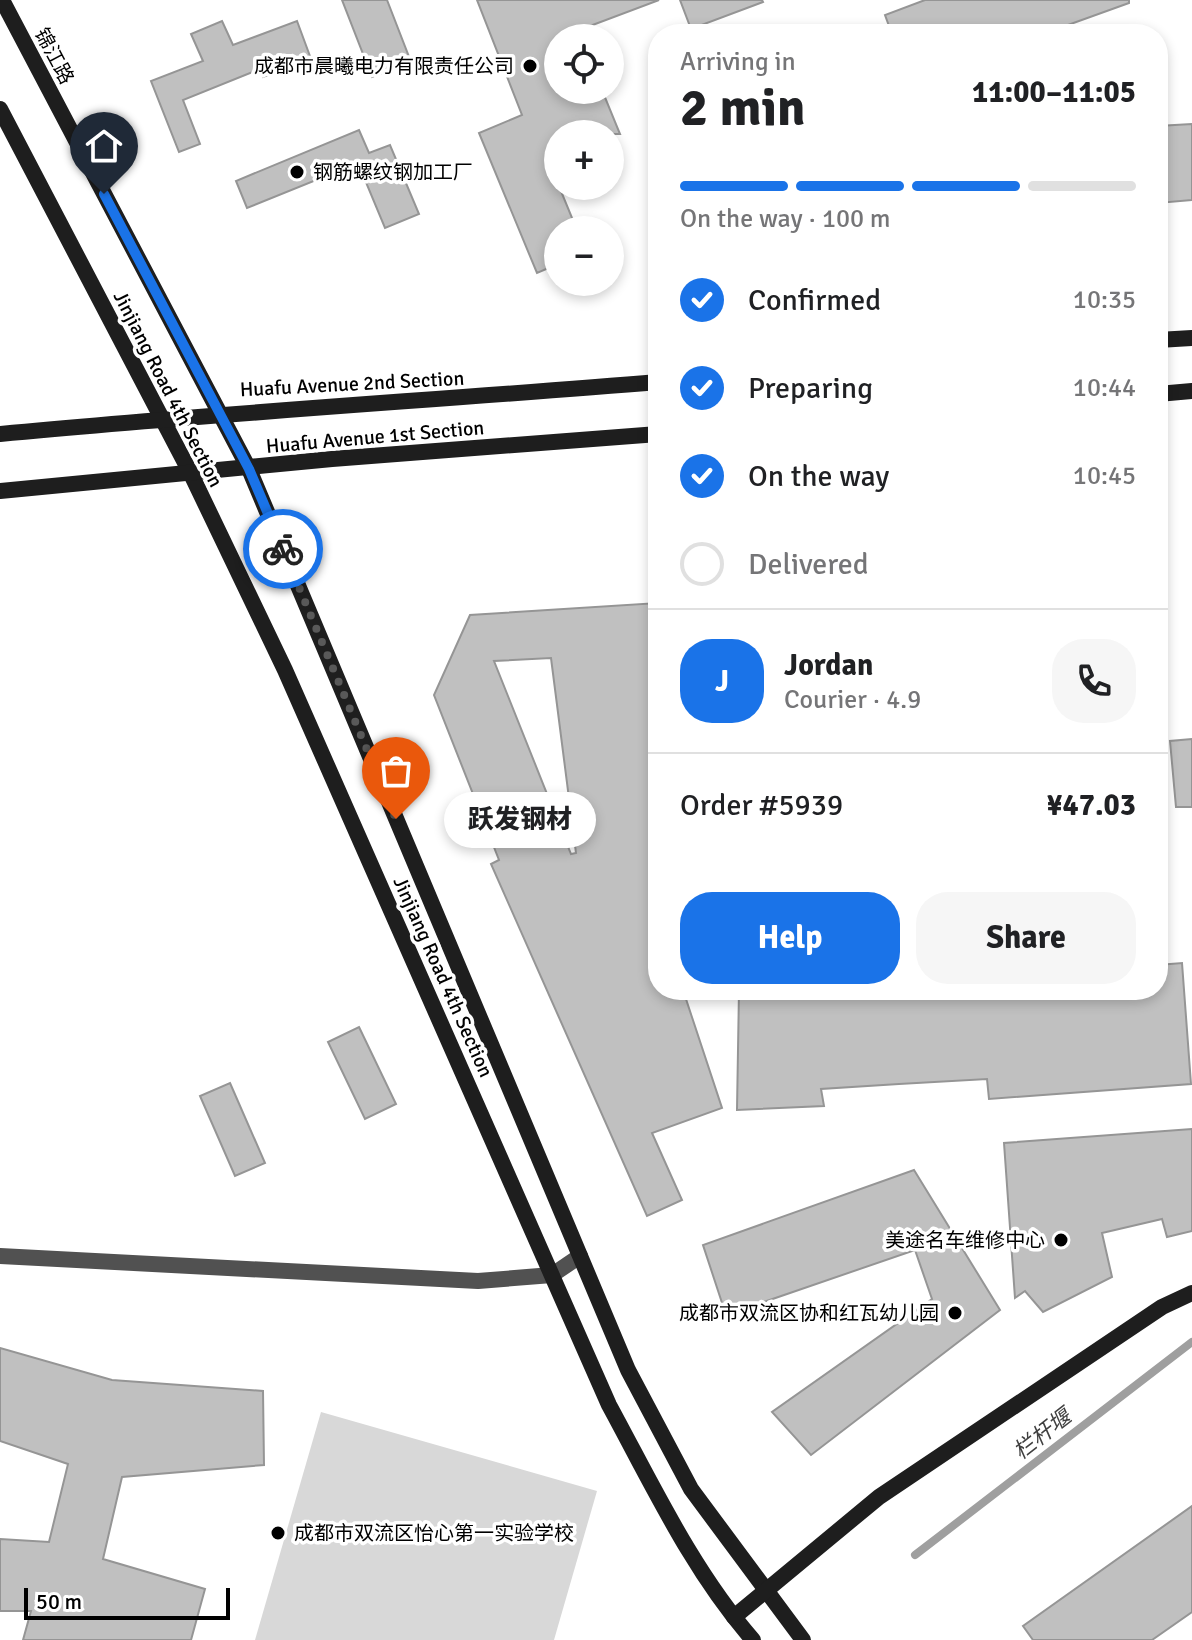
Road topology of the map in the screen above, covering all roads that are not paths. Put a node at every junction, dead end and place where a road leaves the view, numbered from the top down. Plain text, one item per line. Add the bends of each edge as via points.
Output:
1 (2, 0) edge
2 (0, 109) edge
3 (1192, 338) edge
4 (1168, 339) edge
5 (648, 383) edge
6 (1192, 391) edge
7 (1168, 393) edge
8 (217, 412) junction
9 (161, 418) junction
10 (0, 434) edge
11 (648, 435) edge
12 (249, 469) junction
13 (191, 474) junction
14 (0, 491) edge
15 (0, 1256) edge
16 (580, 1256) junction
17 (552, 1275) junction
18 (1192, 1293) edge
19 (765, 1591) junction
20 (734, 1617) junction
21 (753, 1640) edge
22 (803, 1640) edge

1 - 8 street, 锦江路
2 - 9 street, Jinjiang Road 4th Section
3 - 4 street
5 - 8 street, Huafu Avenue 2nd Section
6 - 7 street
8 - 9 street, Huafu Avenue 2nd Section
8 - 12 street, 锦江路
9 - 10 street, Huafu Avenue 2nd Section
9 - 13 street, Jinjiang Road 4th Section
11 - 12 street, Huafu Avenue 1st Section
12 - 13 street, Huafu Avenue 1st Section
12 - 16 street, Jinjiang Road 4th Section
13 - 14 street, Huafu Avenue 1st Section
13 - 17 street, Jinjiang Road 4th Section via 285,670
15 - 17 street via 478,1281
16 - 17 street
16 - 19 street, Jinjiang Road 4th Section via 628,1370 691,1489
17 - 20 street, Jinjiang Road 4th Section via 609,1405
18 - 19 street via 1162,1307 879,1497
19 - 20 street
19 - 22 street, Jinjiang Road 4th Section
20 - 21 street, Jinjiang Road 4th Section

